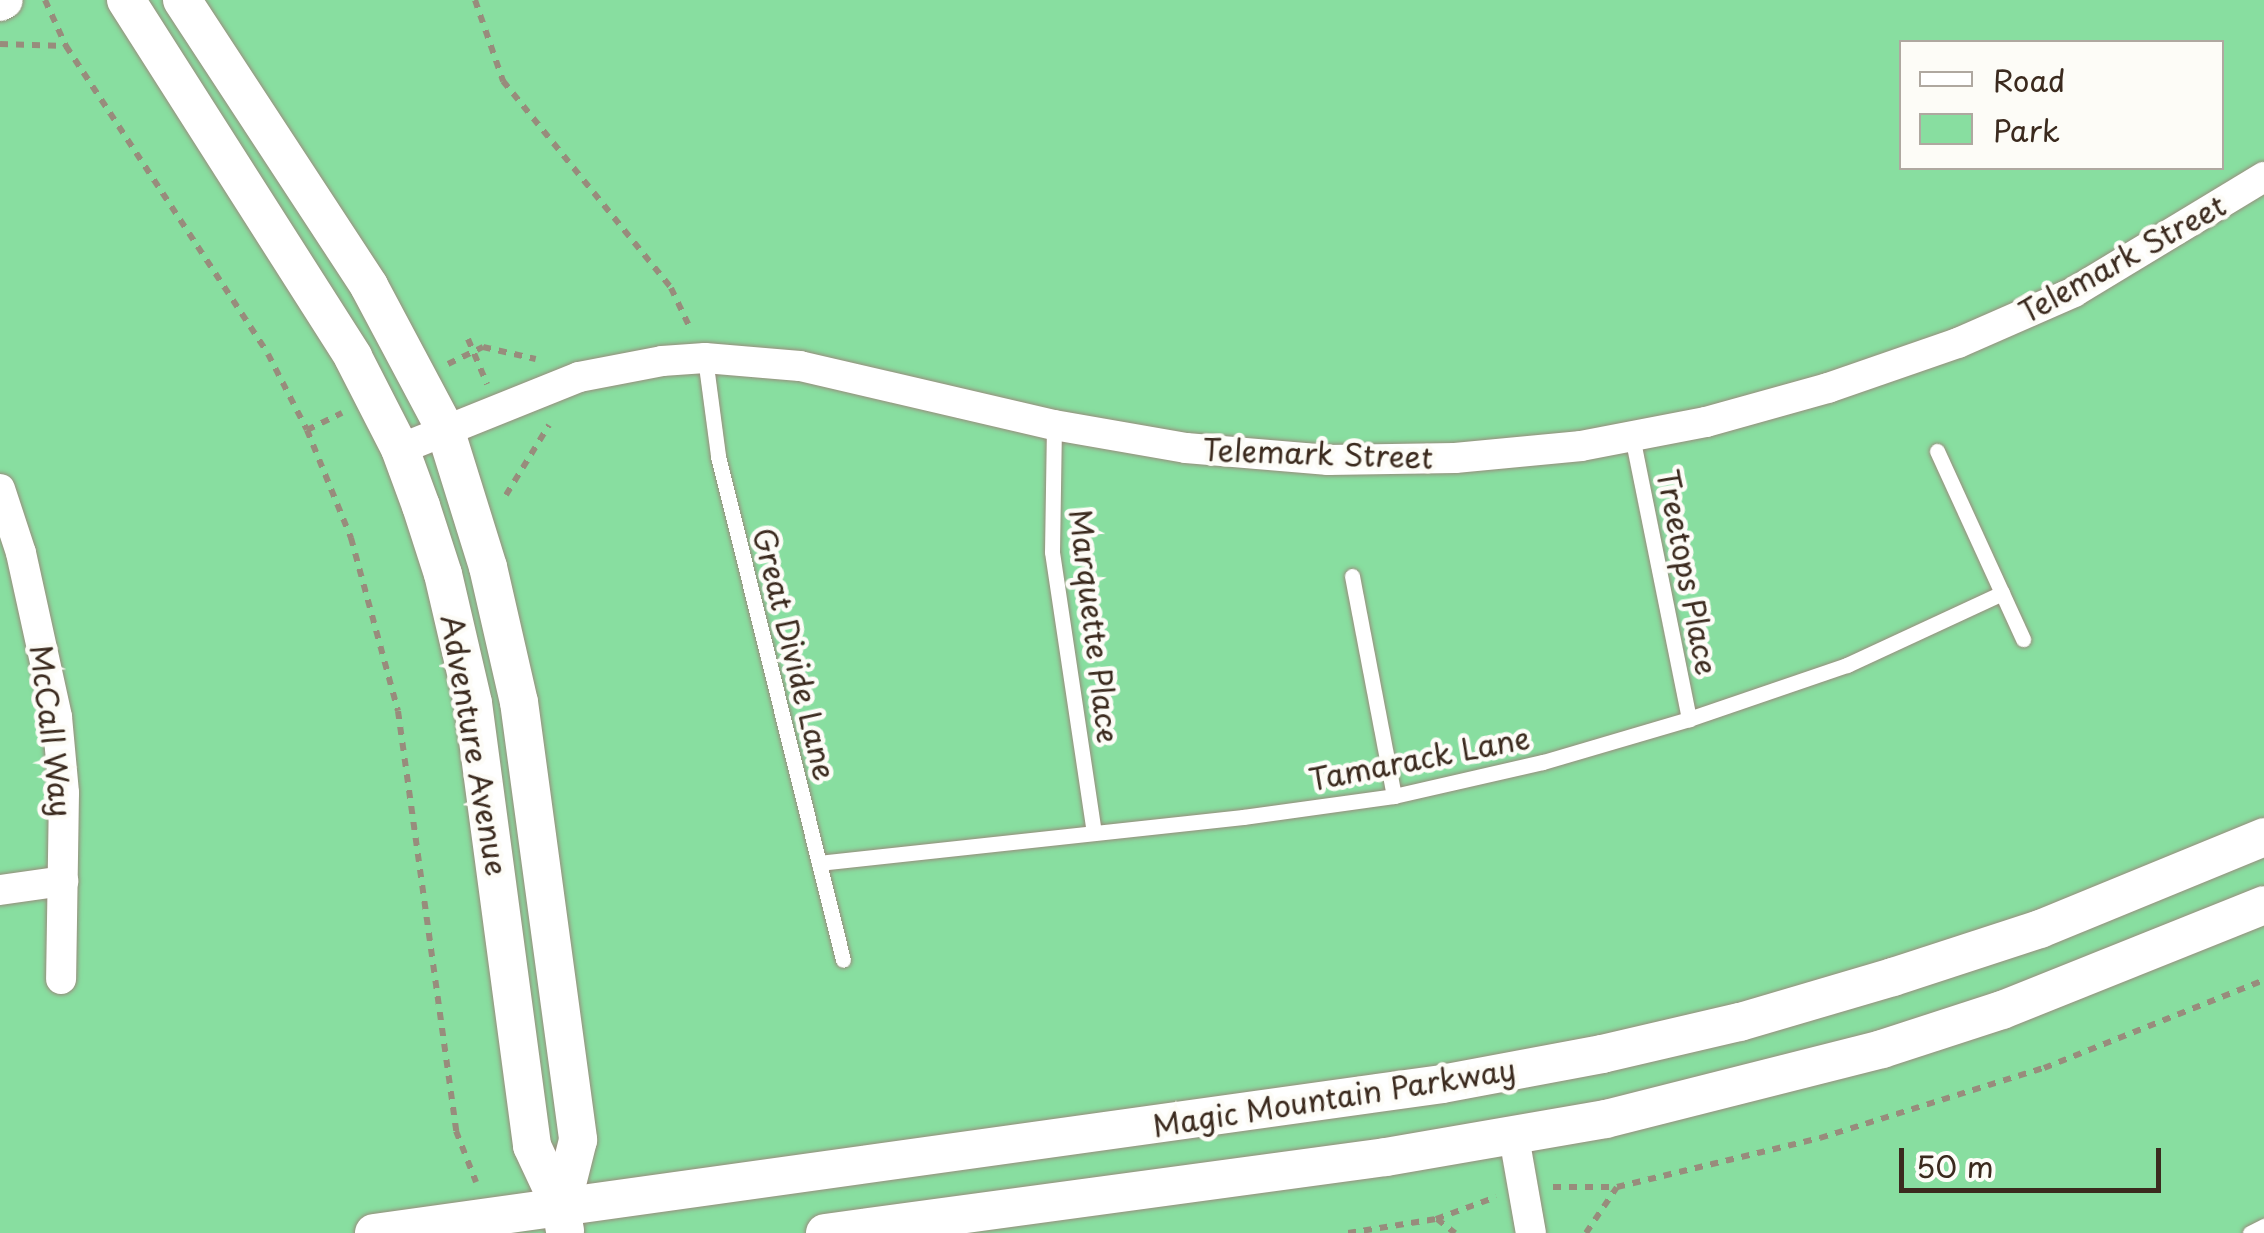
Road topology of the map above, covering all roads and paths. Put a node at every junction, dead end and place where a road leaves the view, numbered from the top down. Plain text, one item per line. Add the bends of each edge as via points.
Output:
1 (46, 0) edge
2 (126, 0) edge
3 (182, 0) edge
4 (475, 0) edge
5 (0, 44) edge
6 (66, 46) junction
7 (2264, 178) edge
8 (468, 340) dead end
9 (473, 352) junction
10 (705, 358) junction
11 (443, 366) dead end
12 (578, 377) junction
13 (487, 384) dead end
14 (349, 410) dead end
15 (1054, 425) junction
16 (445, 428) junction
17 (307, 430) junction
18 (1632, 436) junction
19 (400, 449) junction
20 (1937, 451) dead end
21 (0, 489) edge
22 (506, 494) dead end
23 (10, 556) edge
24 (1352, 576) dead end
25 (2002, 594) junction
26 (2023, 639) dead end
27 (1689, 719) junction
28 (1394, 796) junction
29 (1094, 832) junction
30 (2264, 837) edge
31 (819, 863) junction
32 (63, 881) junction
33 (0, 890) edge
34 (2264, 904) edge
35 (843, 960) dead end
36 (60, 979) dead end
37 (2264, 980) edge
38 (1514, 1138) junction
39 (476, 1182) dead end
40 (1562, 1186) dead end
41 (1617, 1188) junction
42 (1488, 1199) dead end
43 (1436, 1219) junction
44 (563, 1220) edge
45 (2264, 1226) edge
46 (374, 1233) edge
47 (824, 1233) edge
48 (1348, 1233) edge
49 (1455, 1233) edge
50 (1531, 1233) edge
51 (1586, 1233) edge
52 (2250, 1233) edge

1 - 6 path
2 - 19 street, Adventure Avenue via 354,357
3 - 16 street, Adventure Avenue via 369,286
4 - 10 path via 503,81 671,288
5 - 6 path
6 - 17 path via 259,340
7 - 18 street, Telemark Street via 2074,292 1958,343 1810,393
8 - 9 path
9 - 11 path
9 - 12 path via 484,348 542,360
9 - 13 path
10 - 12 street, Telemark Street
10 - 15 street, Telemark Street via 800,366
10 - 31 lane, Great Divide Lane via 718,456
12 - 16 street, Telemark Street
12 - 22 path
14 - 17 path
15 - 18 street, Telemark Street via 1186,448 1328,460 1455,458
15 - 29 lane, Marquette Place via 1052,552
16 - 19 street, Telemark Street
16 - 44 street, Adventure Avenue via 498,604 519,702 578,1140
17 - 39 path via 352,538 386,654 456,1132
18 - 27 lane, Treetops Place
19 - 44 street, Adventure Avenue via 463,652 532,1146
20 - 25 lane
21 - 23 street, McCall Way
23 - 32 street, McCall Way via 56,718
24 - 28 lane
25 - 26 lane
25 - 27 lane, Tamarack Lane via 1847,665
27 - 28 lane, Tamarack Lane
28 - 29 lane, Tamarack Lane
29 - 31 lane, Tamarack Lane
30 - 44 street, Magic Mountain Parkway via 2040,928 1894,977 1602,1054
31 - 35 lane, Great Divide Lane
32 - 33 street
32 - 36 street, McCall Way
34 - 38 street, Magic Mountain Parkway via 2002,1010 1882,1049
37 - 41 path via 1964,1094
38 - 47 street, Magic Mountain Parkway
38 - 50 street
40 - 41 path
41 - 51 path
42 - 43 path
43 - 48 path
43 - 49 path
44 - 46 street, Magic Mountain Parkway
45 - 52 lane

